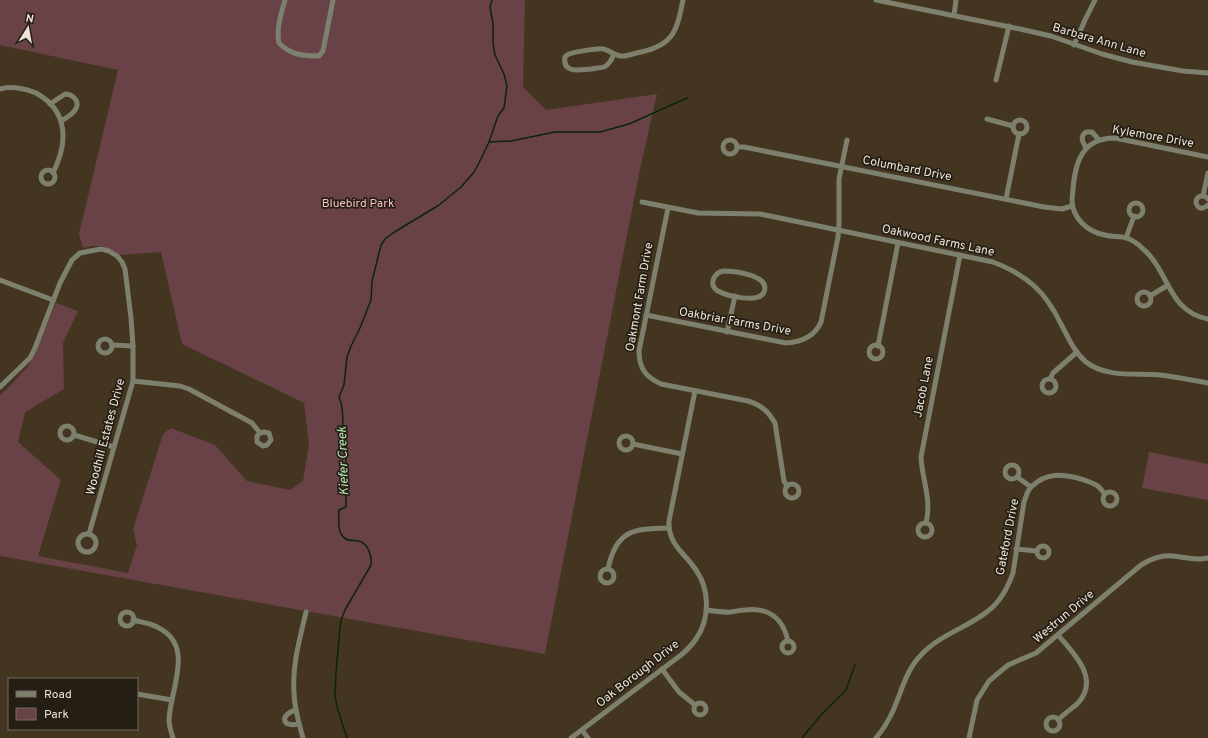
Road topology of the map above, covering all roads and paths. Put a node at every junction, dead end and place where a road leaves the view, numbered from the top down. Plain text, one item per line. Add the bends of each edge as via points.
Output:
1 (285, 0) edge
2 (334, 0) edge
3 (683, 0) edge
4 (876, 0) edge
5 (956, 0) edge
6 (1095, 0) edge
7 (954, 15) junction
8 (1009, 26) junction
9 (1074, 45) junction
10 (614, 54) junction
11 (1208, 73) edge
12 (996, 80) dead end
13 (0, 89) edge
14 (50, 104) junction
15 (987, 119) dead end
16 (61, 121) junction
17 (1013, 126) junction
18 (1019, 134) junction
19 (847, 140) dead end
20 (1099, 140) junction
21 (737, 147) dead end
22 (1086, 148) junction
23 (1208, 156) edge
24 (842, 166) junction
25 (53, 173) dead end
26 (1208, 173) edge
27 (1206, 197) edge
28 (1006, 199) junction
29 (642, 202) dead end
30 (1208, 205) edge
31 (1072, 206) junction
32 (668, 208) junction
33 (1134, 216) dead end
34 (838, 231) junction
35 (1126, 238) junction
36 (898, 243) junction
37 (960, 255) junction
38 (0, 280) edge
39 (1168, 285) junction
40 (735, 296) junction
41 (1150, 296) dead end
42 (52, 300) junction
43 (646, 315) junction
44 (1208, 319) edge
45 (727, 332) junction
46 (112, 345) dead end
47 (134, 346) junction
48 (878, 346) dead end
49 (1077, 352) junction
50 (1050, 379) dead end
51 (133, 381) junction
52 (1208, 383) edge
53 (0, 387) edge
54 (695, 391) junction
55 (260, 433) junction
56 (74, 435) dead end
57 (633, 444) dead end
58 (114, 446) junction
59 (682, 454) junction
60 (1017, 477) dead end
61 (787, 486) dead end
62 (1031, 487) junction
63 (1105, 494) dead end
64 (926, 523) dead end
65 (668, 528) junction
66 (89, 534) dead end
67 (1016, 549) junction
68 (1037, 551) dead end
69 (1208, 558) edge
70 (608, 569) dead end
71 (707, 610) junction
72 (306, 612) dead end
73 (133, 620) dead end
74 (1058, 634) junction
75 (788, 641) dead end
76 (662, 670) junction
77 (138, 694) edge
78 (172, 700) junction
79 (695, 705) dead end
80 (296, 710) junction
81 (1058, 720) dead end
82 (300, 724) junction
83 (582, 730) junction
84 (173, 738) edge
85 (303, 738) edge
86 (571, 738) edge
87 (588, 738) edge
88 (876, 738) edge
89 (969, 738) edge

1 - 2 street via 279,21 279,43 292,53 309,56 320,56 323,51
3 - 10 street via 676,28 663,45 622,56
4 - 7 street, Barbara Ann Lane
5 - 7 street
6 - 9 street
7 - 8 street, Barbara Ann Lane
8 - 9 street, Barbara Ann Lane via 1051,36
8 - 12 street
9 - 11 street, Barbara Ann Lane via 1151,66
10 - 10 street via 599,49 569,54 564,61 567,68 578,71 604,67
13 - 14 street via 32,91
14 - 16 street
14 - 16 street via 65,94 71,95 76,101 75,111
15 - 17 street
16 - 25 street via 63,144
17 - 18 street
17 - 18 street via 1020,120 1026,123 1027,130
18 - 28 street
19 - 24 street, Oakbriar Farms Drive
20 - 22 street, Kylemore Drive
20 - 22 street via 1092,132 1086,132 1082,137
20 - 23 street, Kylemore Drive via 1115,138
21 - 24 street, Columbard Drive
22 - 31 street via 1077,167
24 - 28 street, Columbard Drive
24 - 34 street, Oakbriar Farms Drive
26 - 27 street
27 - 30 street via 1197,198 1196,204 1201,208
28 - 31 street, Columbard Drive via 1062,209
29 - 32 street, Oakwood Farms Lane
31 - 35 street via 1078,218 1090,230
32 - 34 street, Oakwood Farms Lane via 703,213 760,214
32 - 43 street, Oakmont Farm Drive
33 - 35 street
34 - 36 street, Oakwood Farms Lane
34 - 45 street, Oakbriar Farms Drive via 821,322 814,333 801,341 786,344
35 - 39 street via 1141,247 1152,258
36 - 37 street, Oakwood Farms Lane
36 - 48 street
37 - 49 street, Oakwood Farms Lane via 1006,267 1034,284 1044,294 1069,342
37 - 64 street, Jacob Lane via 921,457 928,499
38 - 42 street
39 - 41 street
39 - 44 street via 1186,310
40 - 40 street via 754,299 759,297 764,290 763,283 755,277 727,271 716,274 713,283 716,289
40 - 45 street
42 - 47 street, Woodhill Estates Drive via 72,260 80,253 109,250 117,256 125,269
42 - 53 street, Woodhill Estates Drive via 30,358
43 - 45 street, Oakbriar Farms Drive
43 - 54 street, Oakmont Farm Drive via 639,351 640,366 644,373 661,384
46 - 47 street
47 - 51 street, Woodhill Estates Drive
49 - 50 street
49 - 52 street, Oakwood Farms Lane via 1086,362 1111,372 1159,375
51 - 55 street via 189,389 252,422
51 - 58 street, Woodhill Estates Drive
54 - 59 street
54 - 61 street, Oakmont Farm Drive via 758,404 771,416 775,423 784,482
55 - 55 street via 270,435 271,440 267,445 263,446 258,442 257,436
56 - 58 street
57 - 59 street
58 - 66 street, Woodhill Estates Drive
59 - 65 street
60 - 62 street
62 - 63 street, Gateford Drive via 1045,478 1063,475 1098,486
62 - 67 street, Gateford Drive via 1024,502
65 - 70 street via 637,530 625,535 615,546
65 - 71 street, Oak Borough Drive via 672,541 701,579
67 - 68 street
67 - 88 street, Gateford Drive via 1012,578 998,602 989,611 921,654 910,670 891,715
69 - 74 street, Westrun Drive via 1163,556 1141,565
71 - 75 street via 726,613 752,609 772,614 786,631
71 - 76 street, Oak Borough Drive via 697,639 691,647
72 - 80 street via 294,676
73 - 78 street via 162,629 175,642 179,665
74 - 81 street via 1081,663 1086,684 1077,703
74 - 89 street, Westrun Drive via 1036,653 1008,666 990,681 978,700
76 - 79 street via 679,692
76 - 83 street, Oak Borough Drive
77 - 78 street
78 - 84 street via 169,720
80 - 82 street
80 - 82 street via 288,713 286,721 291,726
82 - 85 street
83 - 86 street, Oak Borough Drive
83 - 87 street

